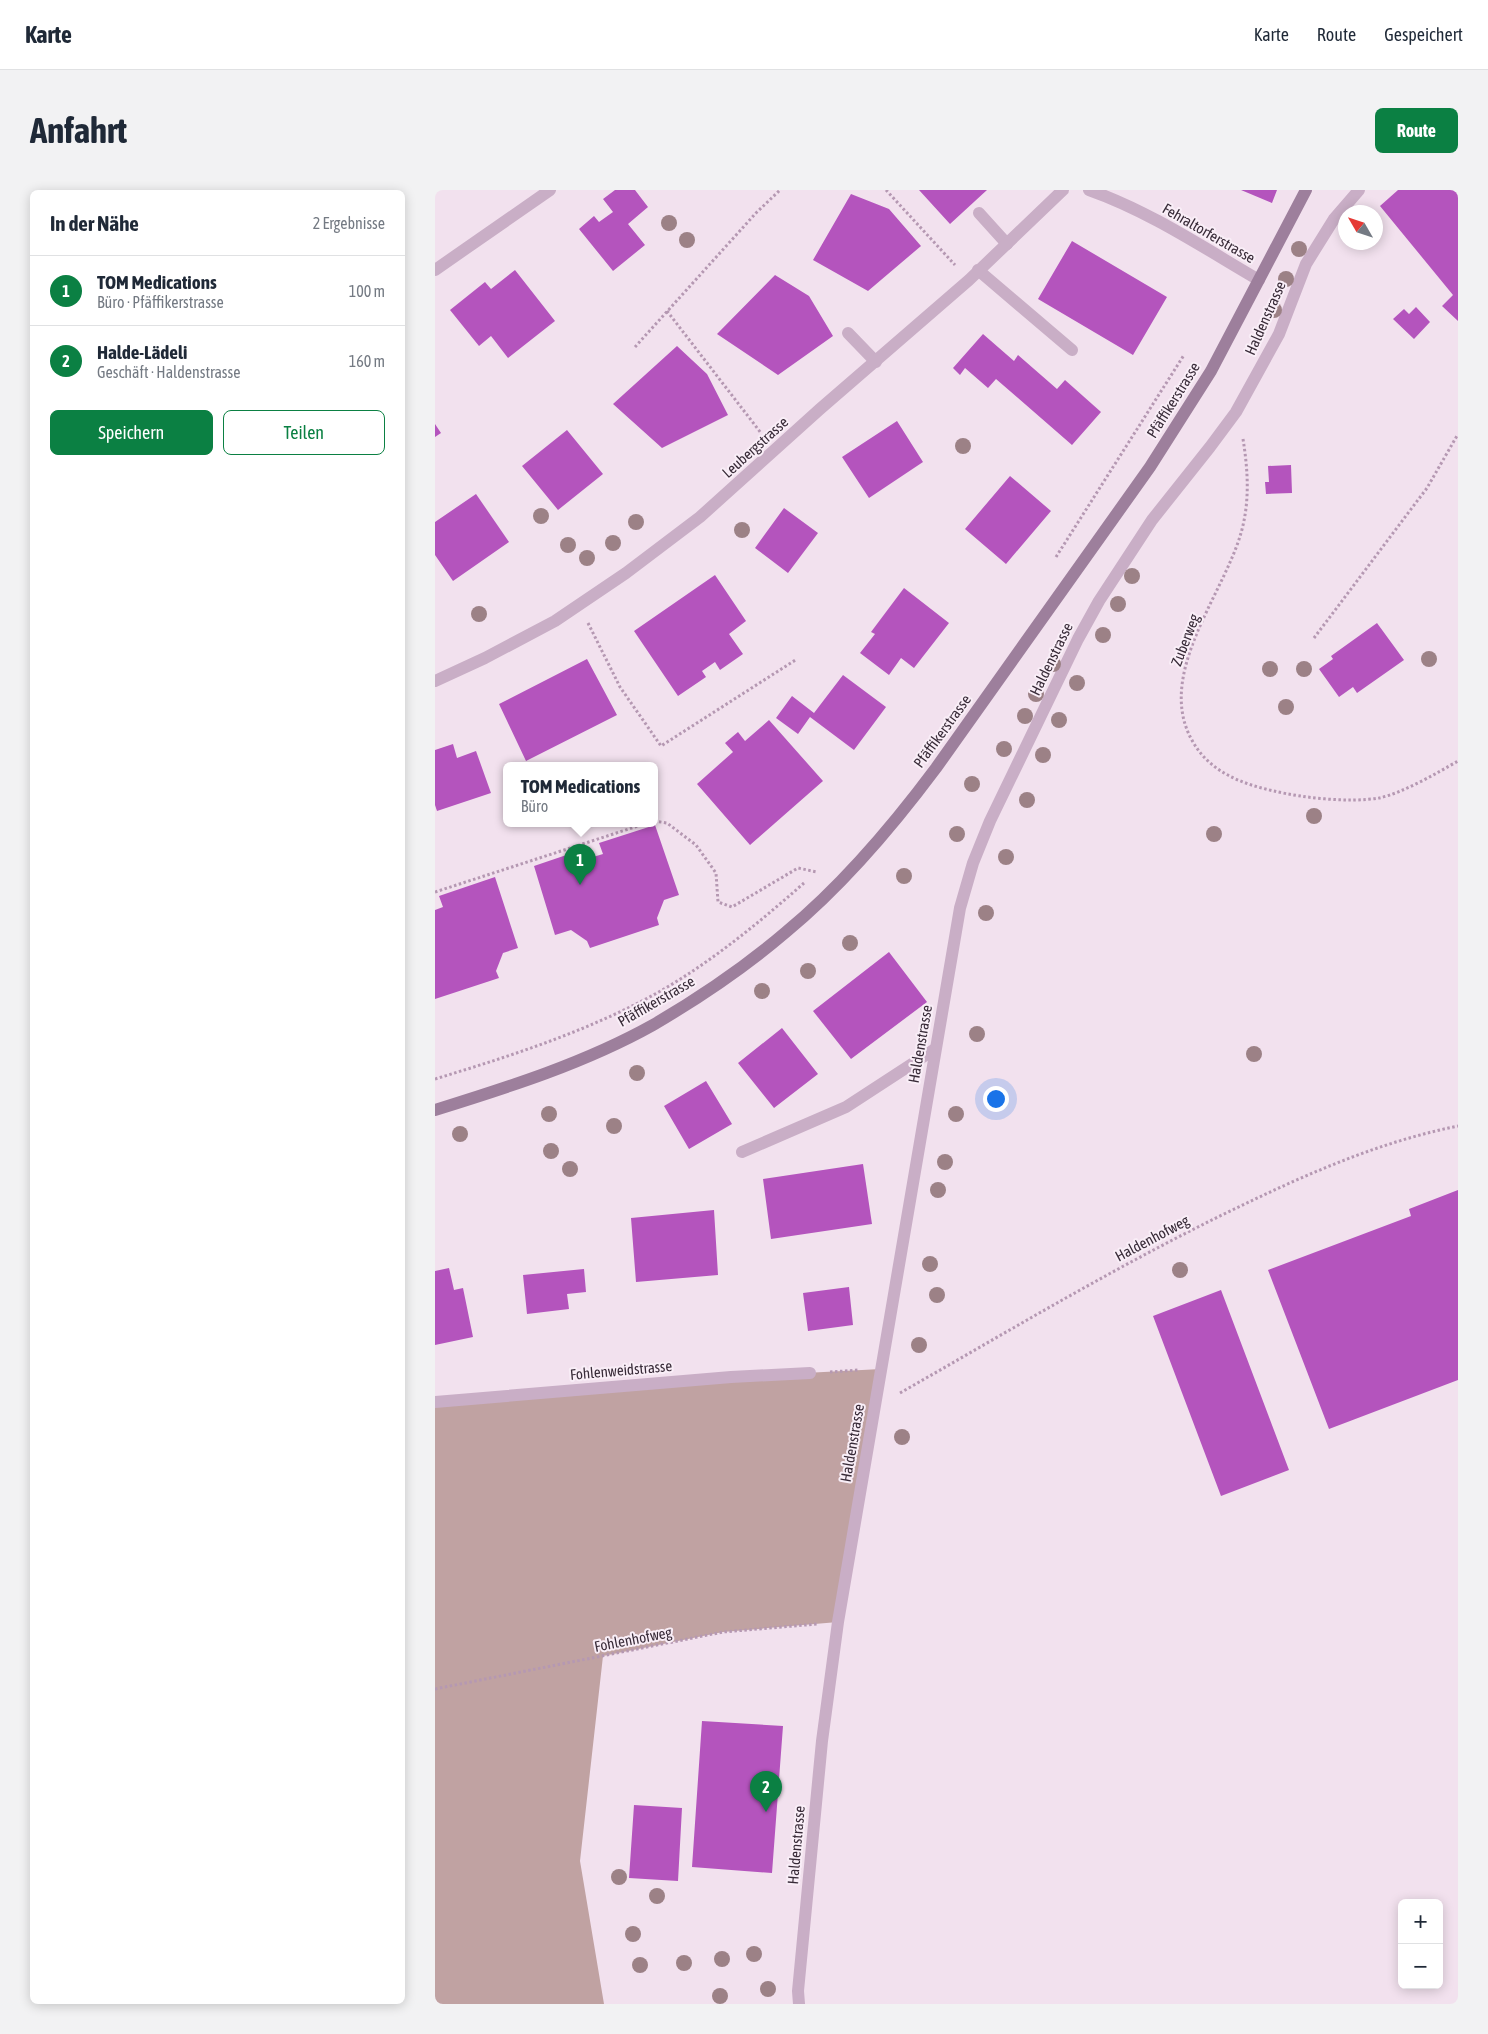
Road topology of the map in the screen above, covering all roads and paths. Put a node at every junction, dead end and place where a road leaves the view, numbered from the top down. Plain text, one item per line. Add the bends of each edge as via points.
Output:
1 (780, 190) edge
2 (886, 190) edge
3 (1063, 190) edge
4 (1089, 190) edge
5 (1306, 190) edge
6 (1359, 190) edge
7 (542, 192) edge
8 (979, 213) dead end
9 (1007, 244) junction
10 (435, 270) edge
11 (978, 270) junction
12 (969, 280) junction
13 (1259, 280) junction
14 (667, 311) junction
15 (848, 333) dead end
16 (635, 346) dead end
17 (1072, 350) dead end
18 (1184, 355) dead end
19 (876, 362) junction
20 (1236, 412) junction
21 (1458, 434) edge
22 (775, 451) junction
23 (1055, 559) dead end
24 (579, 605) junction
25 (1314, 638) dead end
26 (797, 659) dead end
27 (435, 681) edge
28 (1458, 761) edge
29 (658, 822) edge
30 (635, 827) edge
31 (823, 865) dead end
32 (817, 872) junction
33 (435, 892) edge
34 (935, 1049) junction
35 (435, 1078) edge
36 (435, 1110) edge
37 (1458, 1126) edge
38 (742, 1152) dead end
39 (881, 1369) junction
40 (810, 1373) joint
41 (435, 1402) edge
42 (874, 1408) junction
43 (838, 1622) junction
44 (435, 1689) edge
45 (799, 2004) edge

1 - 14 path
2 - 12 path
3 - 9 street, Leubergstrasse
4 - 13 street, Fehraltorferstrasse via 1116,200
5 - 13 main road, Pfäffikerstrasse
6 - 20 street, Haldenstrasse via 1333,219 1306,264 1279,334
7 - 10 street
8 - 9 street
9 - 11 street, Leubergstrasse
11 - 12 street, Leubergstrasse
11 - 17 street
12 - 19 street, Leubergstrasse
13 - 36 main road, Pfäffikerstrasse via 1211,371 1150,467 911,802 848,874 786,932 721,982 652,1025 578,1060 504,1089
14 - 16 path
14 - 22 path
15 - 19 street
18 - 23 path
19 - 22 street, Leubergstrasse
20 - 28 path, Zuberweg via 1247,461 1246,510 1235,553 1196,637 1183,675 1184,724 1195,747 1215,768 1243,783 1296,795 1358,800 1381,798
20 - 34 street, Haldenstrasse via 1152,520 1099,601 994,812 960,908
21 - 25 path via 1427,488
22 - 24 street, Leubergstrasse via 700,517 626,574
24 - 26 path via 620,687 661,746
24 - 27 street, Leubergstrasse via 485,658
29 - 32 path via 667,823 696,844 716,872 718,902 732,907 797,868
30 - 33 path
31 - 32 path
32 - 35 path via 767,916 701,965 639,1002 575,1032
34 - 38 street via 847,1107
34 - 39 street, Haldenstrasse
37 - 42 path, Haldenhofweg via 1357,1154 1181,1235
39 - 40 path
39 - 42 street, Haldenstrasse
40 - 41 street, Fohlenweidstrasse
42 - 43 street, Haldenstrasse
43 - 44 path, Fohlenhofweg via 723,1632
43 - 45 street, Haldenstrasse via 822,1741

